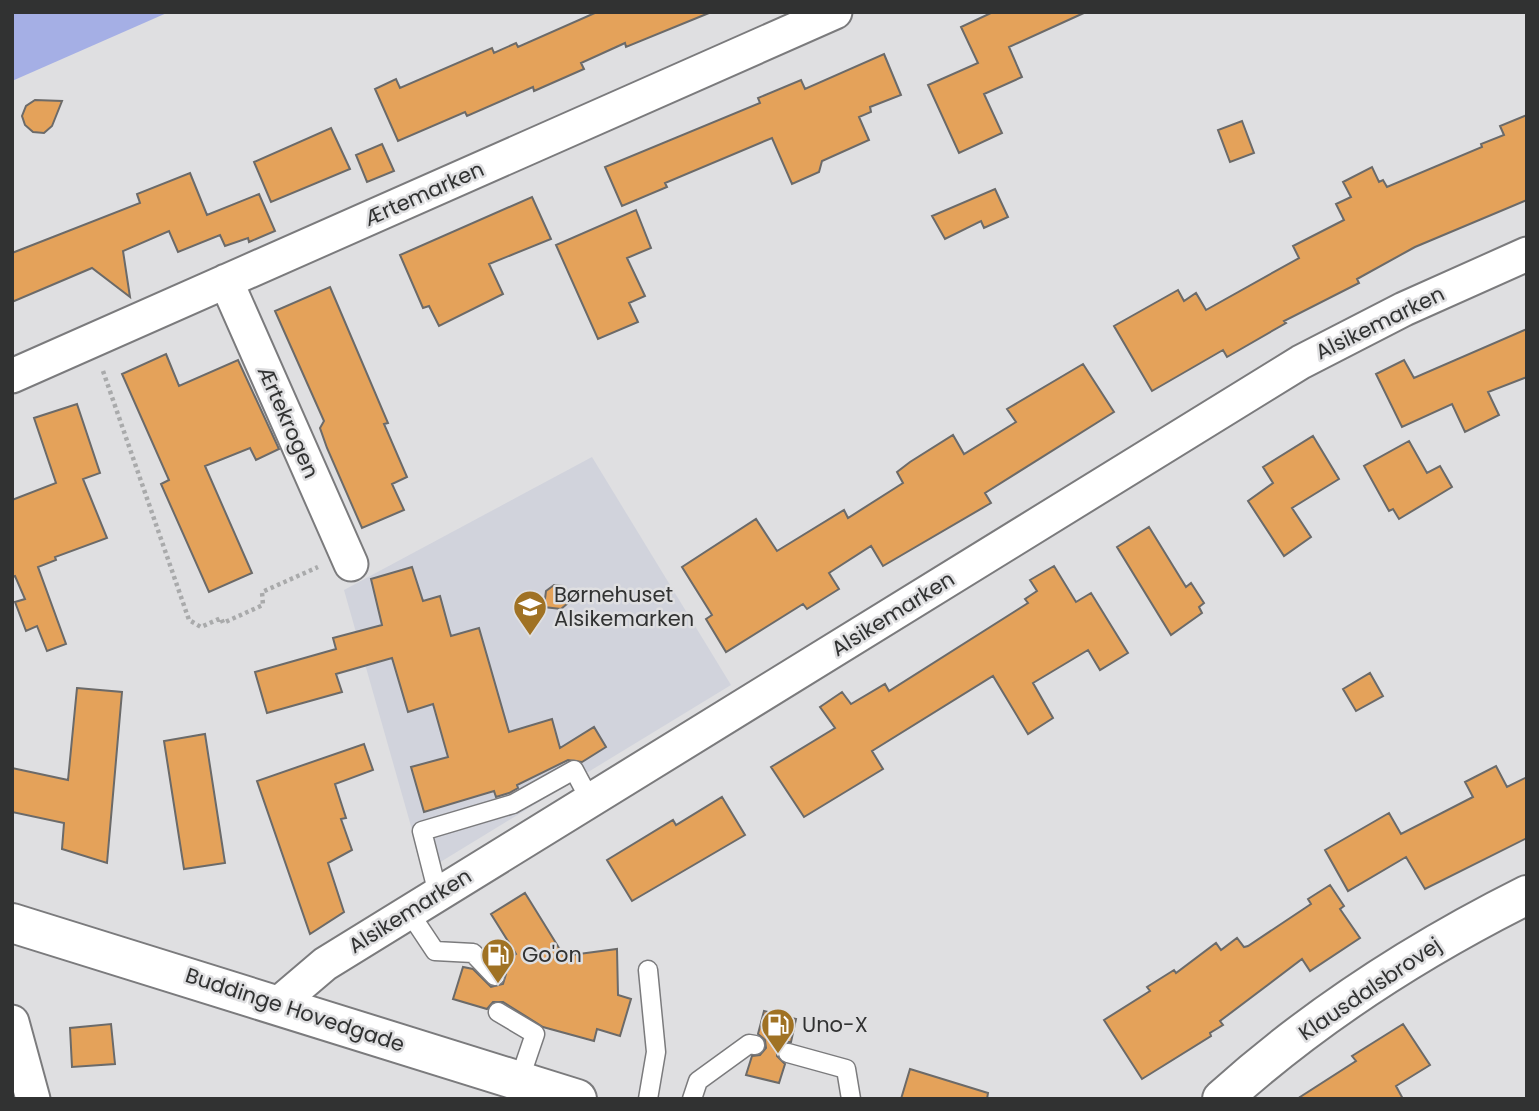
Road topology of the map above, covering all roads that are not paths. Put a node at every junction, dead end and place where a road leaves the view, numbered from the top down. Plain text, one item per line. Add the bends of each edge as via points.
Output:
1 (835, 12) edge
2 (1527, 254) edge
3 (226, 281) junction
4 (12, 376) edge
5 (349, 559) road end
6 (590, 800) junction
7 (438, 894) junction
8 (1527, 895) edge
9 (409, 912) junction
10 (12, 923) edge
11 (648, 970) dead end
12 (495, 976) dead end
13 (278, 1004) junction
14 (498, 1012) dead end
15 (12, 1022) edge
16 (755, 1045) dead end
17 (788, 1053) dead end
18 (519, 1081) junction
19 (33, 1099) edge
20 (577, 1099) edge
21 (648, 1099) edge
22 (692, 1099) edge
23 (851, 1099) edge
24 (1222, 1099) edge

1 - 3 street, Ærtemarken
2 - 6 street, Alsikemarken via 1301,362
3 - 4 street, Ærtemarken
3 - 5 street, Ærtekrogen
6 - 7 street, Alsikemarken
6 - 7 lane via 574,770 513,804 422,831
7 - 9 street, Alsikemarken
8 - 24 street, Klausdalsbrovej via 1460,929 1355,997
9 - 12 lane via 435,951 473,953
9 - 13 street, Alsikemarken via 325,964
10 - 13 street, Buddinge Hovedgade
11 - 21 lane via 656,1052
13 - 18 street, Buddinge Hovedgade
14 - 18 lane via 535,1034
15 - 19 street
16 - 22 lane via 749,1044 698,1081
17 - 23 lane via 846,1069
18 - 20 street, Buddinge Hovedgade

